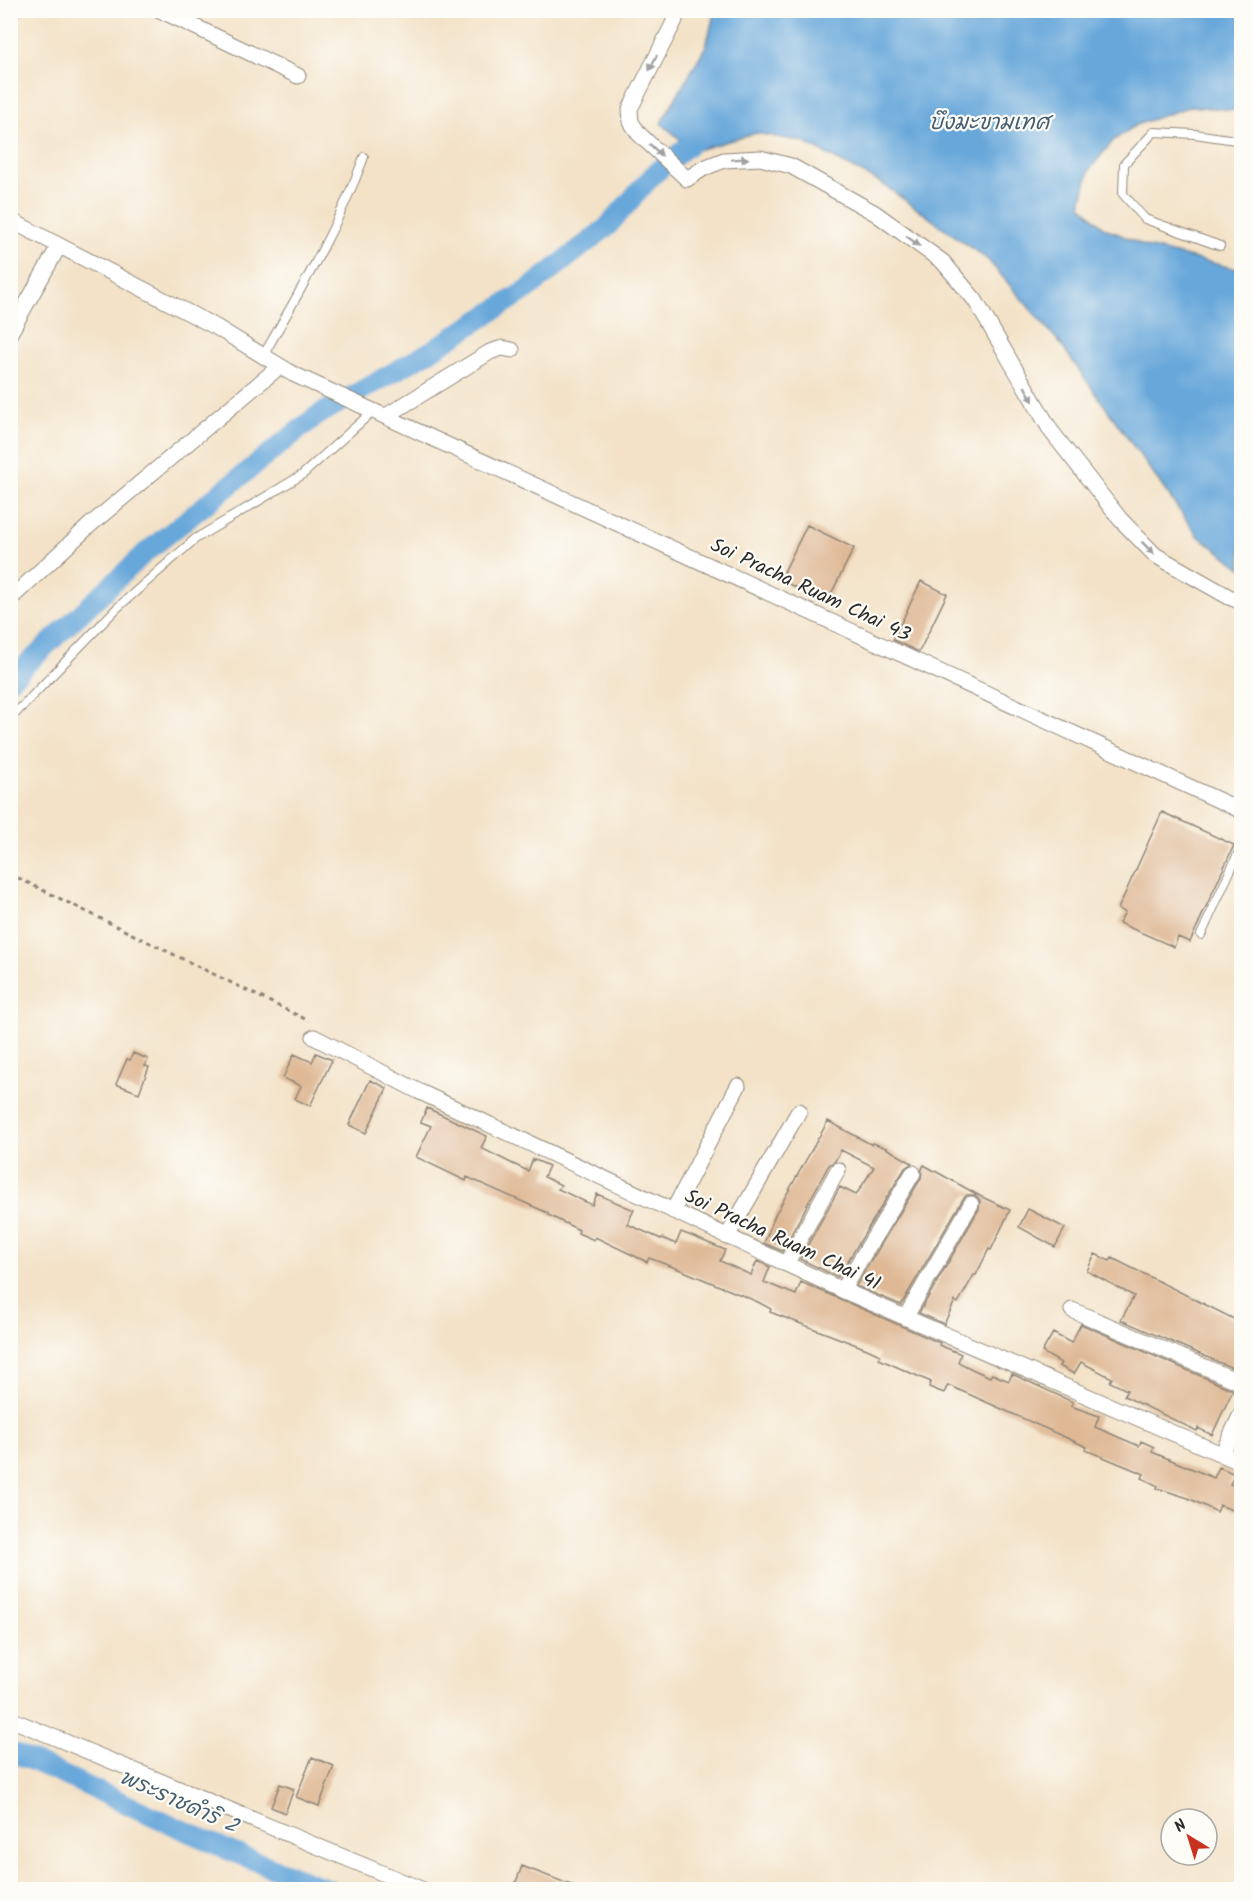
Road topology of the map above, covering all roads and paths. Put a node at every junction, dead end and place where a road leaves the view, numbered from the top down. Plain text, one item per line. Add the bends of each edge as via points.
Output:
1 (16, 10) edge
2 (160, 10) edge
3 (671, 10) edge
4 (10, 21) edge
5 (298, 76) dead end
6 (1242, 141) edge
7 (364, 157) dead end
8 (10, 220) edge
9 (59, 246) junction
10 (1220, 246) dead end
11 (10, 333) edge
12 (512, 350) dead end
13 (263, 356) junction
14 (286, 370) junction
15 (373, 411) junction
16 (10, 599) edge
17 (1242, 602) edge
18 (10, 719) edge
19 (1242, 811) edge
20 (1242, 844) edge
21 (10, 874) edge
22 (1201, 935) dead end
23 (316, 1031) joint
24 (738, 1086) dead end
25 (799, 1111) dead end
26 (838, 1170) dead end
27 (913, 1173) dead end
28 (971, 1204) dead end
29 (674, 1211) junction
30 (727, 1237) junction
31 (786, 1264) junction
32 (842, 1290) junction
33 (1072, 1310) dead end
34 (905, 1318) junction
35 (1242, 1383) edge
36 (1242, 1412) edge
37 (1221, 1454) junction
38 (1242, 1463) edge
39 (10, 1719) edge
40 (423, 1890) edge

1 - 4 lane
2 - 5 street
3 -> 17 street via 675,20 630,109 631,122 639,134 687,179 724,160 760,158 791,166 875,213 942,262 975,300 1051,431 1120,519 1155,555
6 - 10 lane via 1154,132 1124,164 1123,194 1145,219
7 - 13 lane via 309,274
8 - 9 street, Soi Pracha Ruam Chai 43
9 - 11 street
9 - 13 street, Soi Pracha Ruam Chai 43 via 216,327
12 - 15 street via 490,352
13 - 14 street, Soi Pracha Ruam Chai 43
14 - 15 street, Soi Pracha Ruam Chai 43
14 - 16 street via 90,525
15 - 18 lane via 302,474 195,539 117,608
15 - 19 street, Soi Pracha Ruam Chai 43
20 - 22 lane
21 - 23 path
23 - 29 street, Soi Pracha Ruam Chai 41 via 418,1091
24 - 29 street
25 - 30 street
26 - 31 street
27 - 32 street
28 - 34 street
29 - 30 street, Soi Pracha Ruam Chai 41
30 - 31 street, Soi Pracha Ruam Chai 41
31 - 32 street, Soi Pracha Ruam Chai 41
32 - 34 street, Soi Pracha Ruam Chai 41
33 - 35 street
34 - 37 street, Soi Pracha Ruam Chai 41
36 - 37 street
37 - 38 street, Soi Pracha Ruam Chai 41
39 - 40 street

